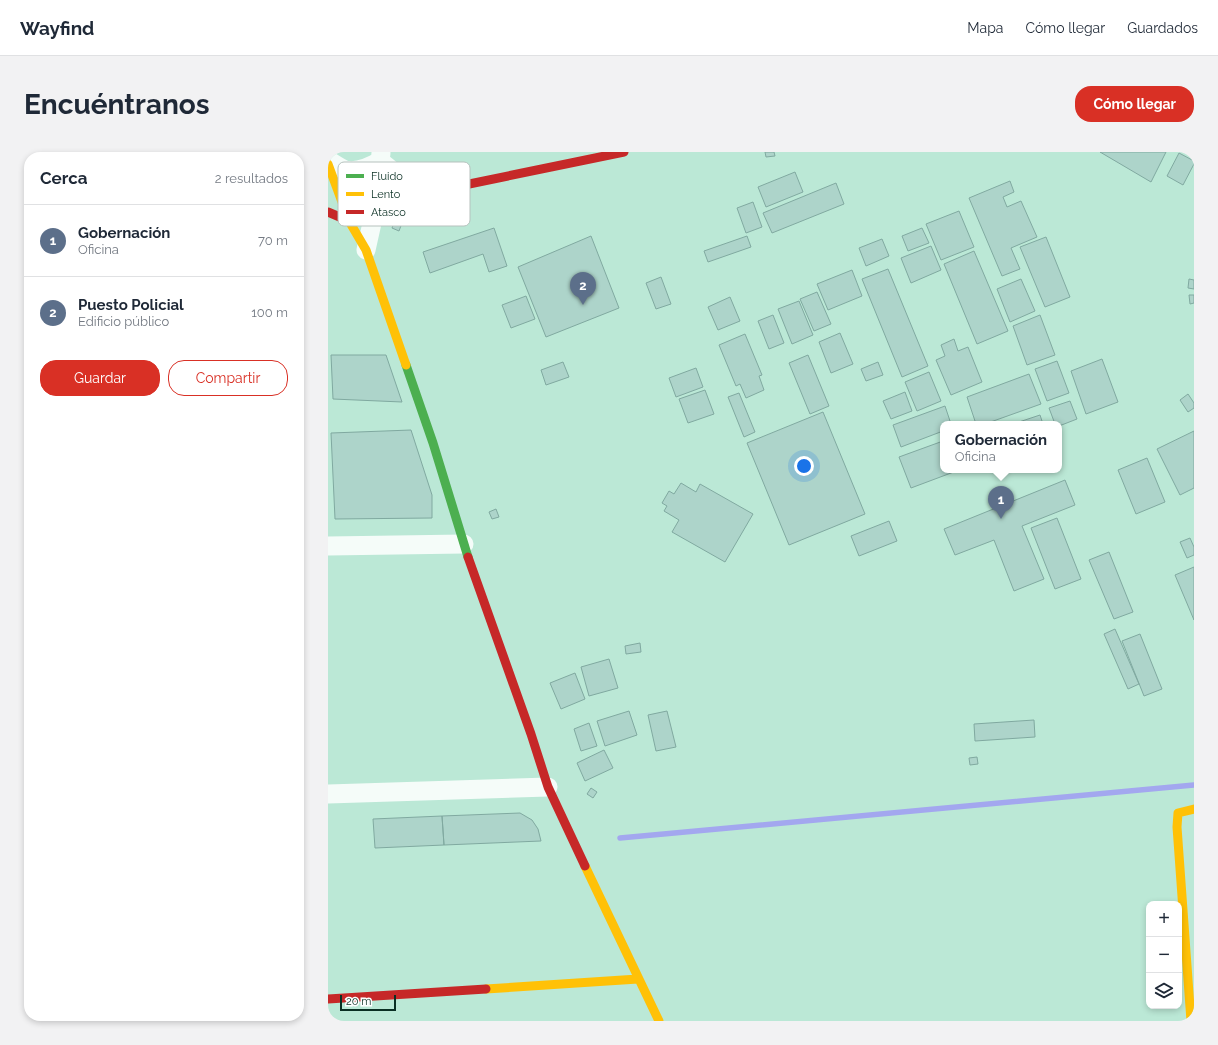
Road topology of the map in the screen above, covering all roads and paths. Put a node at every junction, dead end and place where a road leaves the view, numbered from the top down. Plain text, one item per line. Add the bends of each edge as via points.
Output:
1 (624, 152) edge
2 (591, 155) edge
3 (328, 160) edge
4 (328, 164) edge
5 (338, 166) edge
6 (470, 183) edge
7 (338, 191) edge
8 (328, 212) edge
9 (338, 216) edge
10 (352, 226) edge
11 (371, 226) edge
12 (366, 250) junction
13 (464, 544) junction
14 (328, 546) edge
15 (548, 787) junction
16 (328, 794) edge
17 (1194, 809) edge
18 (638, 980) junction
19 (328, 998) edge
20 (659, 1021) edge
21 (1191, 1021) edge

1 - 2 street
2 - 6 street
3 - 5 street
4 - 7 street
8 - 9 street
10 - 12 street
11 - 12 street
12 - 13 street via 433,443
13 - 14 street
13 - 15 street
15 - 16 street
15 - 18 street
17 - 21 street via 1178,813 1177,827
18 - 19 street
18 - 20 street

